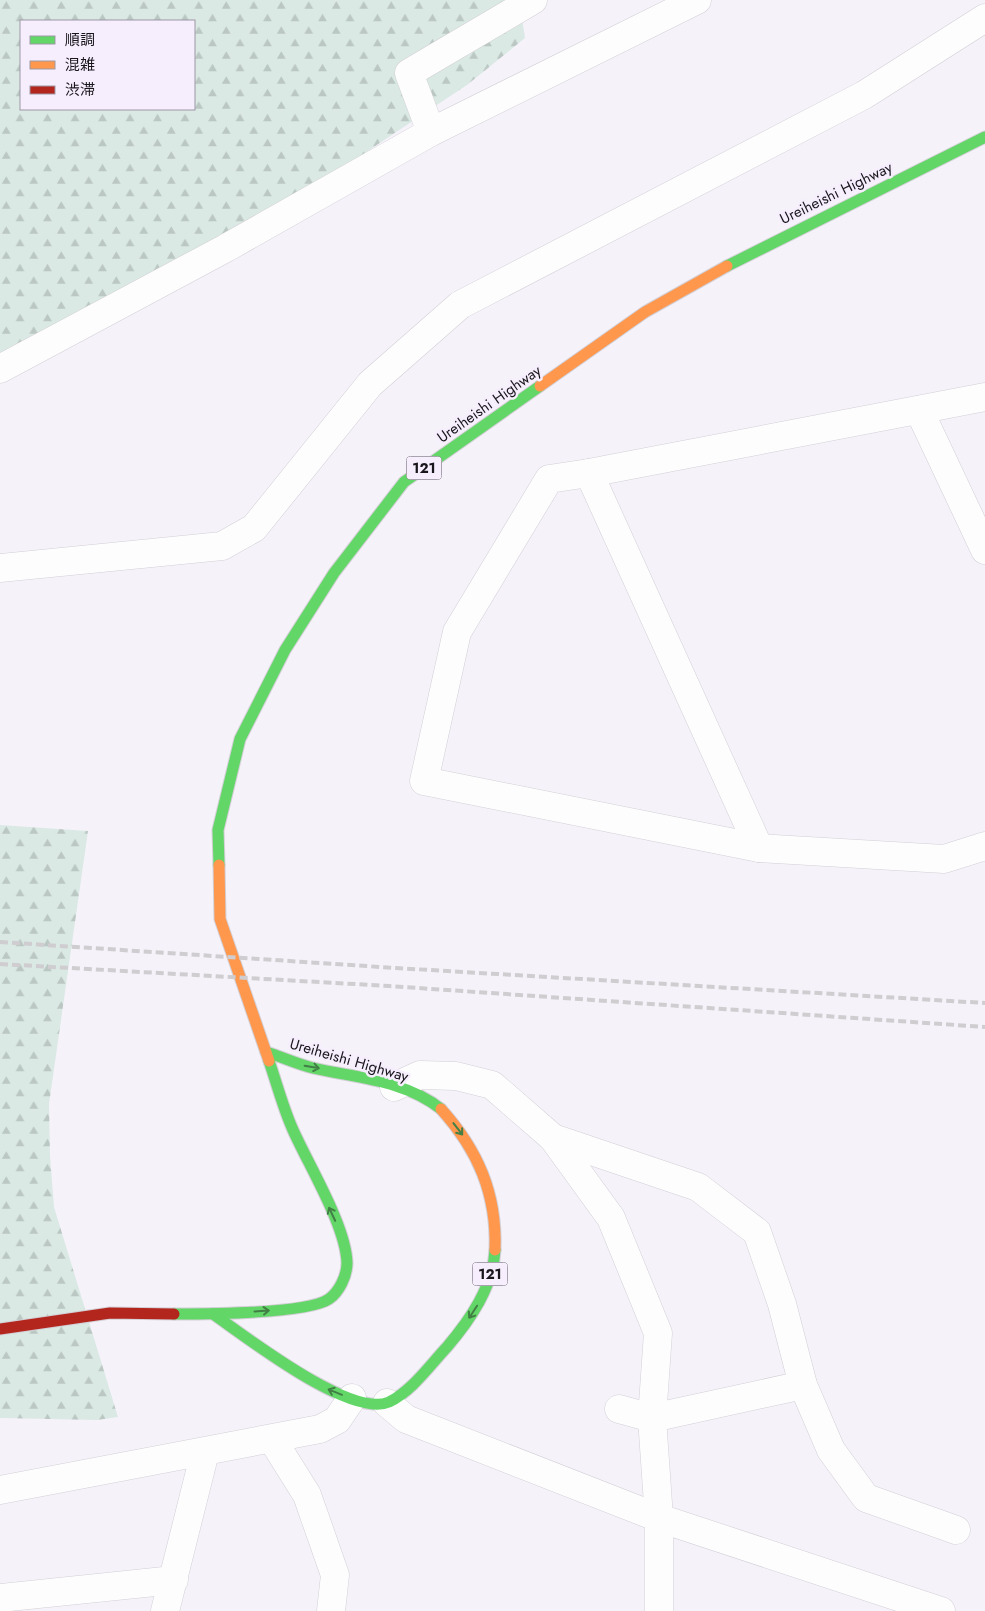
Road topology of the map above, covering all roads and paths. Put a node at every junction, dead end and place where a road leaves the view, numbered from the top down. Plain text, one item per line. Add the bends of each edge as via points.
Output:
1 (533, 0) edge
2 (697, 0) edge
3 (985, 18) edge
4 (431, 132) junction
5 (985, 137) edge
6 (0, 369) edge
7 (985, 397) edge
8 (919, 410) junction
9 (589, 473) junction
10 (985, 550) edge
11 (0, 568) edge
12 (985, 846) edge
13 (759, 848) junction
14 (266, 1052) junction
15 (394, 1087) junction
16 (553, 1138) junction
17 (213, 1314) junction
18 (0, 1329) edge
19 (803, 1385) junction
20 (352, 1398) junction
21 (387, 1403) junction
22 (619, 1409) dead end
23 (652, 1418) junction
24 (272, 1439) junction
25 (205, 1452) junction
26 (0, 1490) edge
27 (659, 1518) junction
28 (956, 1530) dead end
29 (174, 1580) junction
30 (0, 1598) edge
31 (165, 1611) edge
32 (330, 1611) edge
33 (659, 1611) edge
34 (941, 1611) edge

1 - 4 street via 409,73
2 - 4 street
3 - 11 street via 864,95 460,305 370,384 254,528 214,547
4 - 6 street via 226,248
5 - 14 highway, Ureiheishi Highway / 121 via 762,246 644,312 404,482 334,573 285,650 240,739 218,830 220,919
7 - 8 street
8 - 9 street
8 - 10 street
9 - 13 street
9 - 13 street via 549,479 457,632 424,781
12 - 13 street via 944,859
14 -> 15 highway, Ureiheishi Highway / 121 via 303,1066 360,1076
17 -> 14 highway, Ureiheishi Highway / 121 via 301,1308 328,1300 341,1286 347,1265 343,1237 292,1127
15 - 16 street via 420,1074 456,1076 492,1085
15 -> 21 highway, Ureiheishi Highway / 121 via 440,1107 472,1148 486,1176 495,1205 496,1237 492,1269 478,1305 459,1333 417,1380
16 - 19 street via 698,1187 757,1232 782,1304
16 - 23 street via 611,1218 658,1333
17 - 18 highway, Ureiheishi Highway / 121 via 110,1313
20 -> 17 highway via 327,1389 280,1361
19 - 23 street
19 - 28 street via 831,1450 866,1498
20 - 21 highway
20 - 24 street via 337,1420 320,1429
21 - 27 street via 406,1418
22 - 23 street
23 - 27 street
24 - 25 street
24 - 32 street via 307,1495 335,1575
25 - 26 street
25 - 29 street
27 - 33 street
27 - 34 street
29 - 30 street
29 - 31 street

